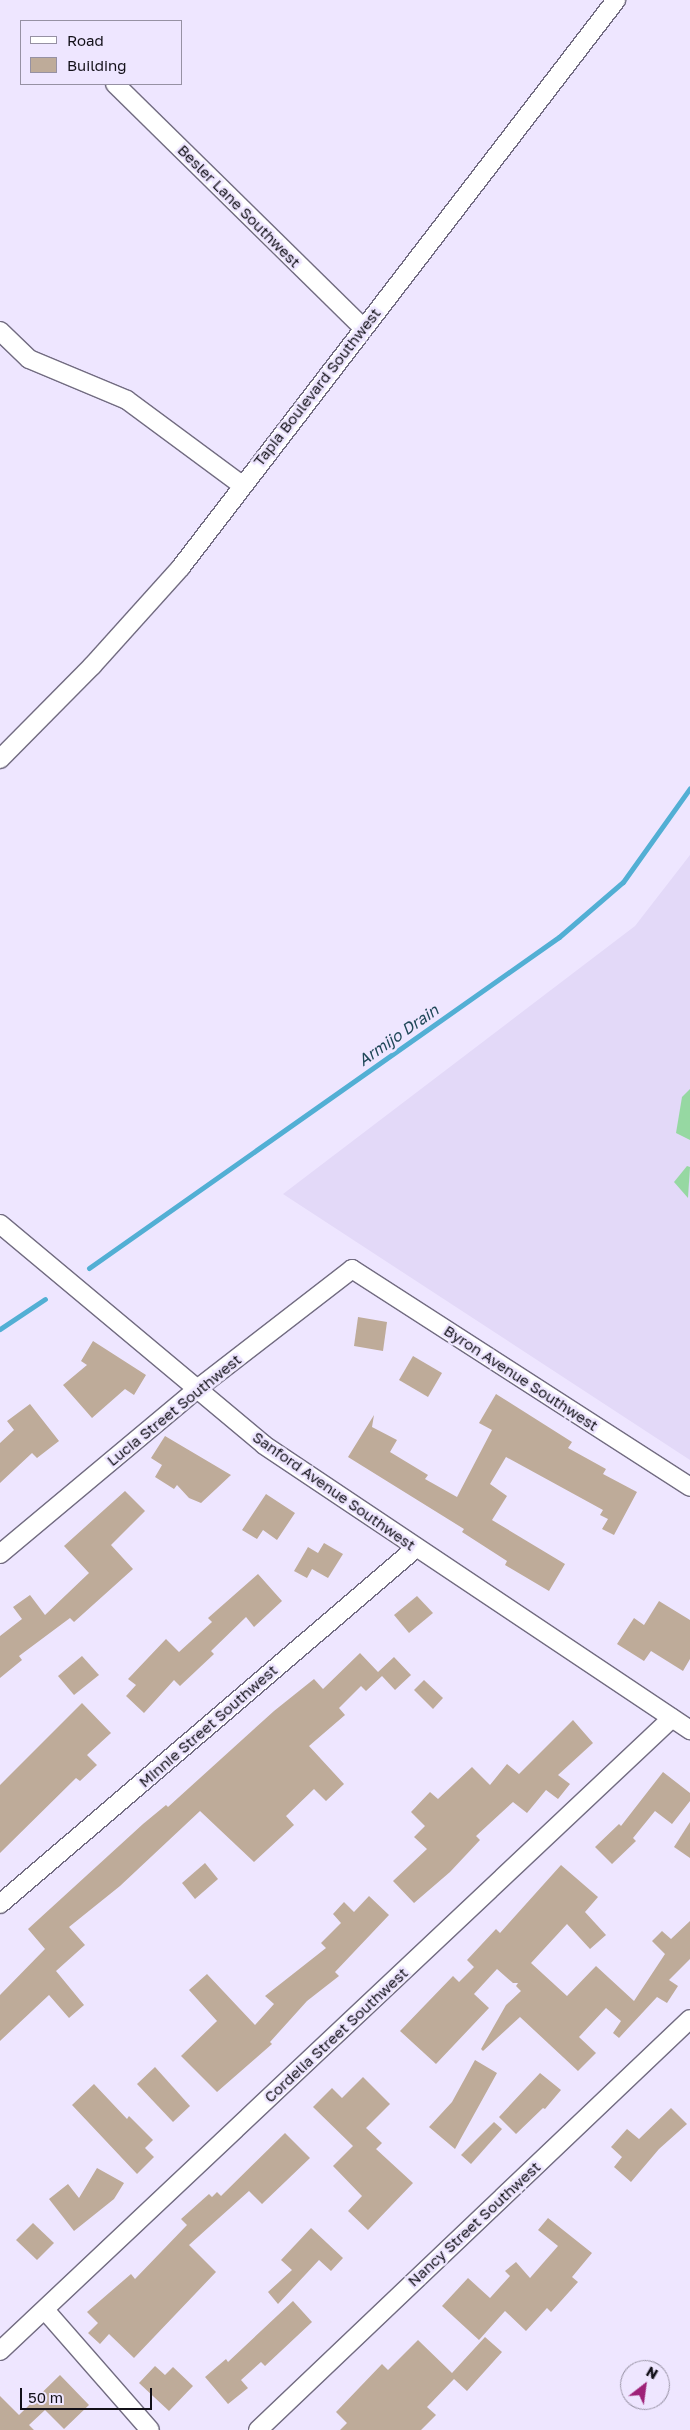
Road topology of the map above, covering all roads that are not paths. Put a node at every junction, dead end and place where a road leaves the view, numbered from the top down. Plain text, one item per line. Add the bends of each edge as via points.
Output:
1 (616, 0) edge
2 (116, 85) edge
3 (363, 328) junction
4 (0, 331) edge
5 (242, 485) junction
6 (3, 750) edge
7 (0, 1224) edge
8 (352, 1269) joint
9 (197, 1389) junction
10 (690, 1487) edge
11 (416, 1548) junction
12 (0, 1554) edge
13 (672, 1718) junction
14 (690, 1730) edge
15 (0, 1904) edge
16 (690, 2019) edge
17 (45, 2310) junction
18 (0, 2351) edge
19 (150, 2430) edge
20 (258, 2430) edge

1 - 3 street, Tapia Boulevard Southwest
2 - 3 street, Besler Lane Southwest
3 - 5 street, Tapia Boulevard Southwest
4 - 5 street via 29,359 127,400
5 - 6 street, Tapia Boulevard Southwest via 181,567 133,623
7 - 9 street, Sanford Avenue Southwest
8 - 9 street, Lucia Street Southwest
8 - 10 street, Byron Avenue Southwest
9 - 11 street, Sanford Avenue Southwest via 264,1445
9 - 12 street, Lucia Street Southwest
11 - 13 street, Sanford Avenue Southwest
11 - 15 street, Minnie Street Southwest
13 - 14 street, Sanford Avenue Southwest
13 - 17 street, Cordelia Street Southwest
16 - 20 street, Nancy Street Southwest
17 - 18 street, Cordelia Street Southwest
17 - 19 street

